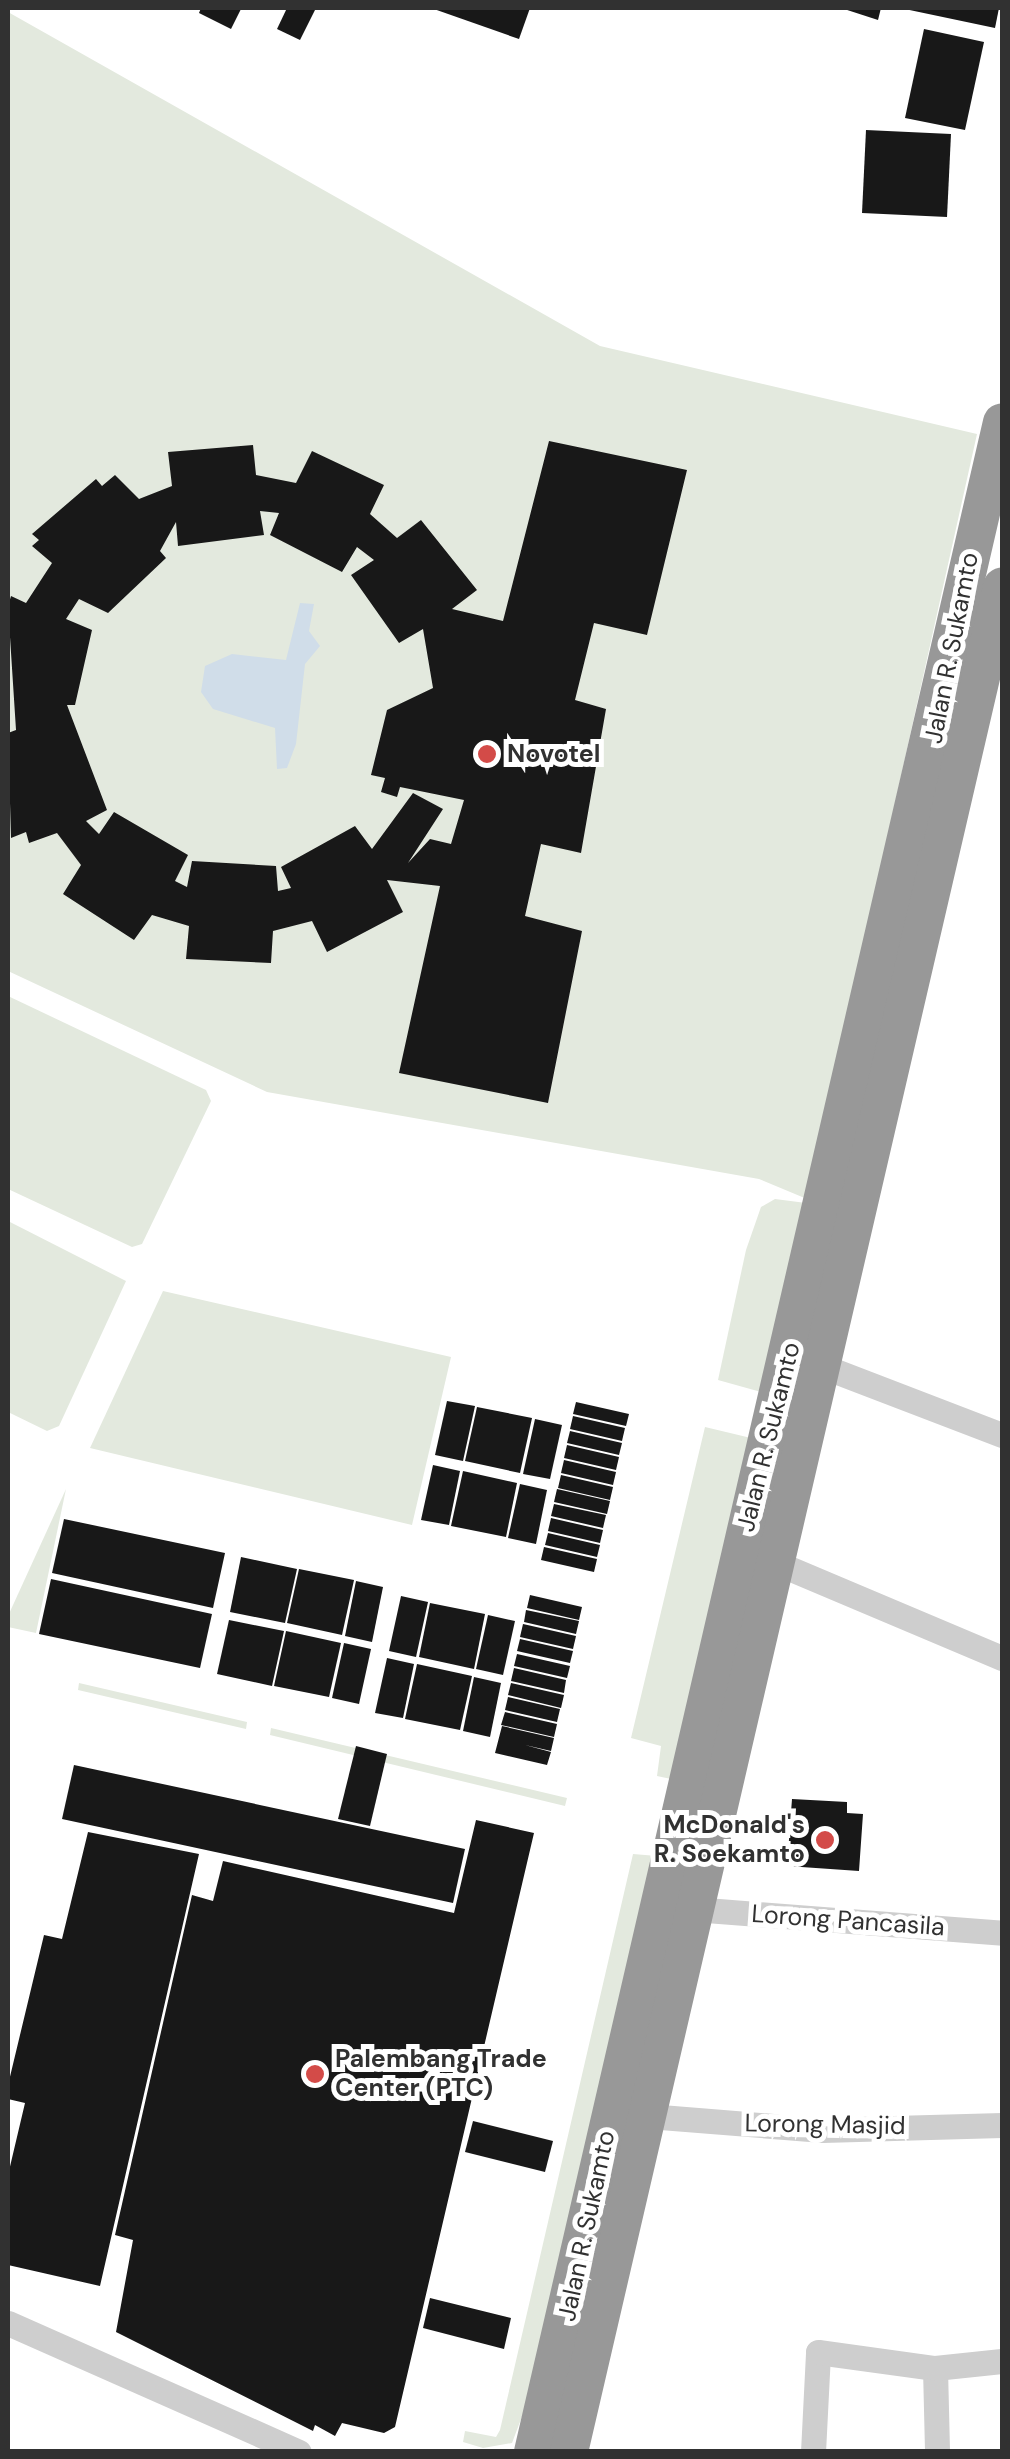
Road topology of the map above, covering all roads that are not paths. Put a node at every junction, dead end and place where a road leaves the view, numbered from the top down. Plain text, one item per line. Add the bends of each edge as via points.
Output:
1 (1002, 422) edge
2 (1002, 587) edge
3 (822, 1366) junction
4 (1002, 1435) edge
5 (772, 1561) junction
6 (1002, 1658) edge
7 (693, 1908) junction
8 (1002, 1933) edge
9 (648, 2116) junction
10 (1002, 2124) edge
11 (8, 2323) edge
12 (1002, 2361) edge
13 (934, 2368) junction
14 (299, 2452) edge
15 (532, 2452) edge
16 (569, 2452) edge
17 (813, 2452) edge
18 (937, 2452) edge

1 - 15 highway, Jalan R. Sukamto
2 - 3 highway, Jalan R. Sukamto
3 - 4 street
3 - 5 highway, Jalan R. Sukamto
5 - 6 street
5 - 7 highway, Jalan R. Sukamto
7 - 8 street, Lorong Pancasila
7 - 9 highway, Jalan R. Sukamto
9 - 10 street, Lorong Masjid via 822,2130
9 - 16 highway, Jalan R. Sukamto
11 - 14 street
12 - 13 street
13 - 17 street via 818,2352
13 - 18 street

